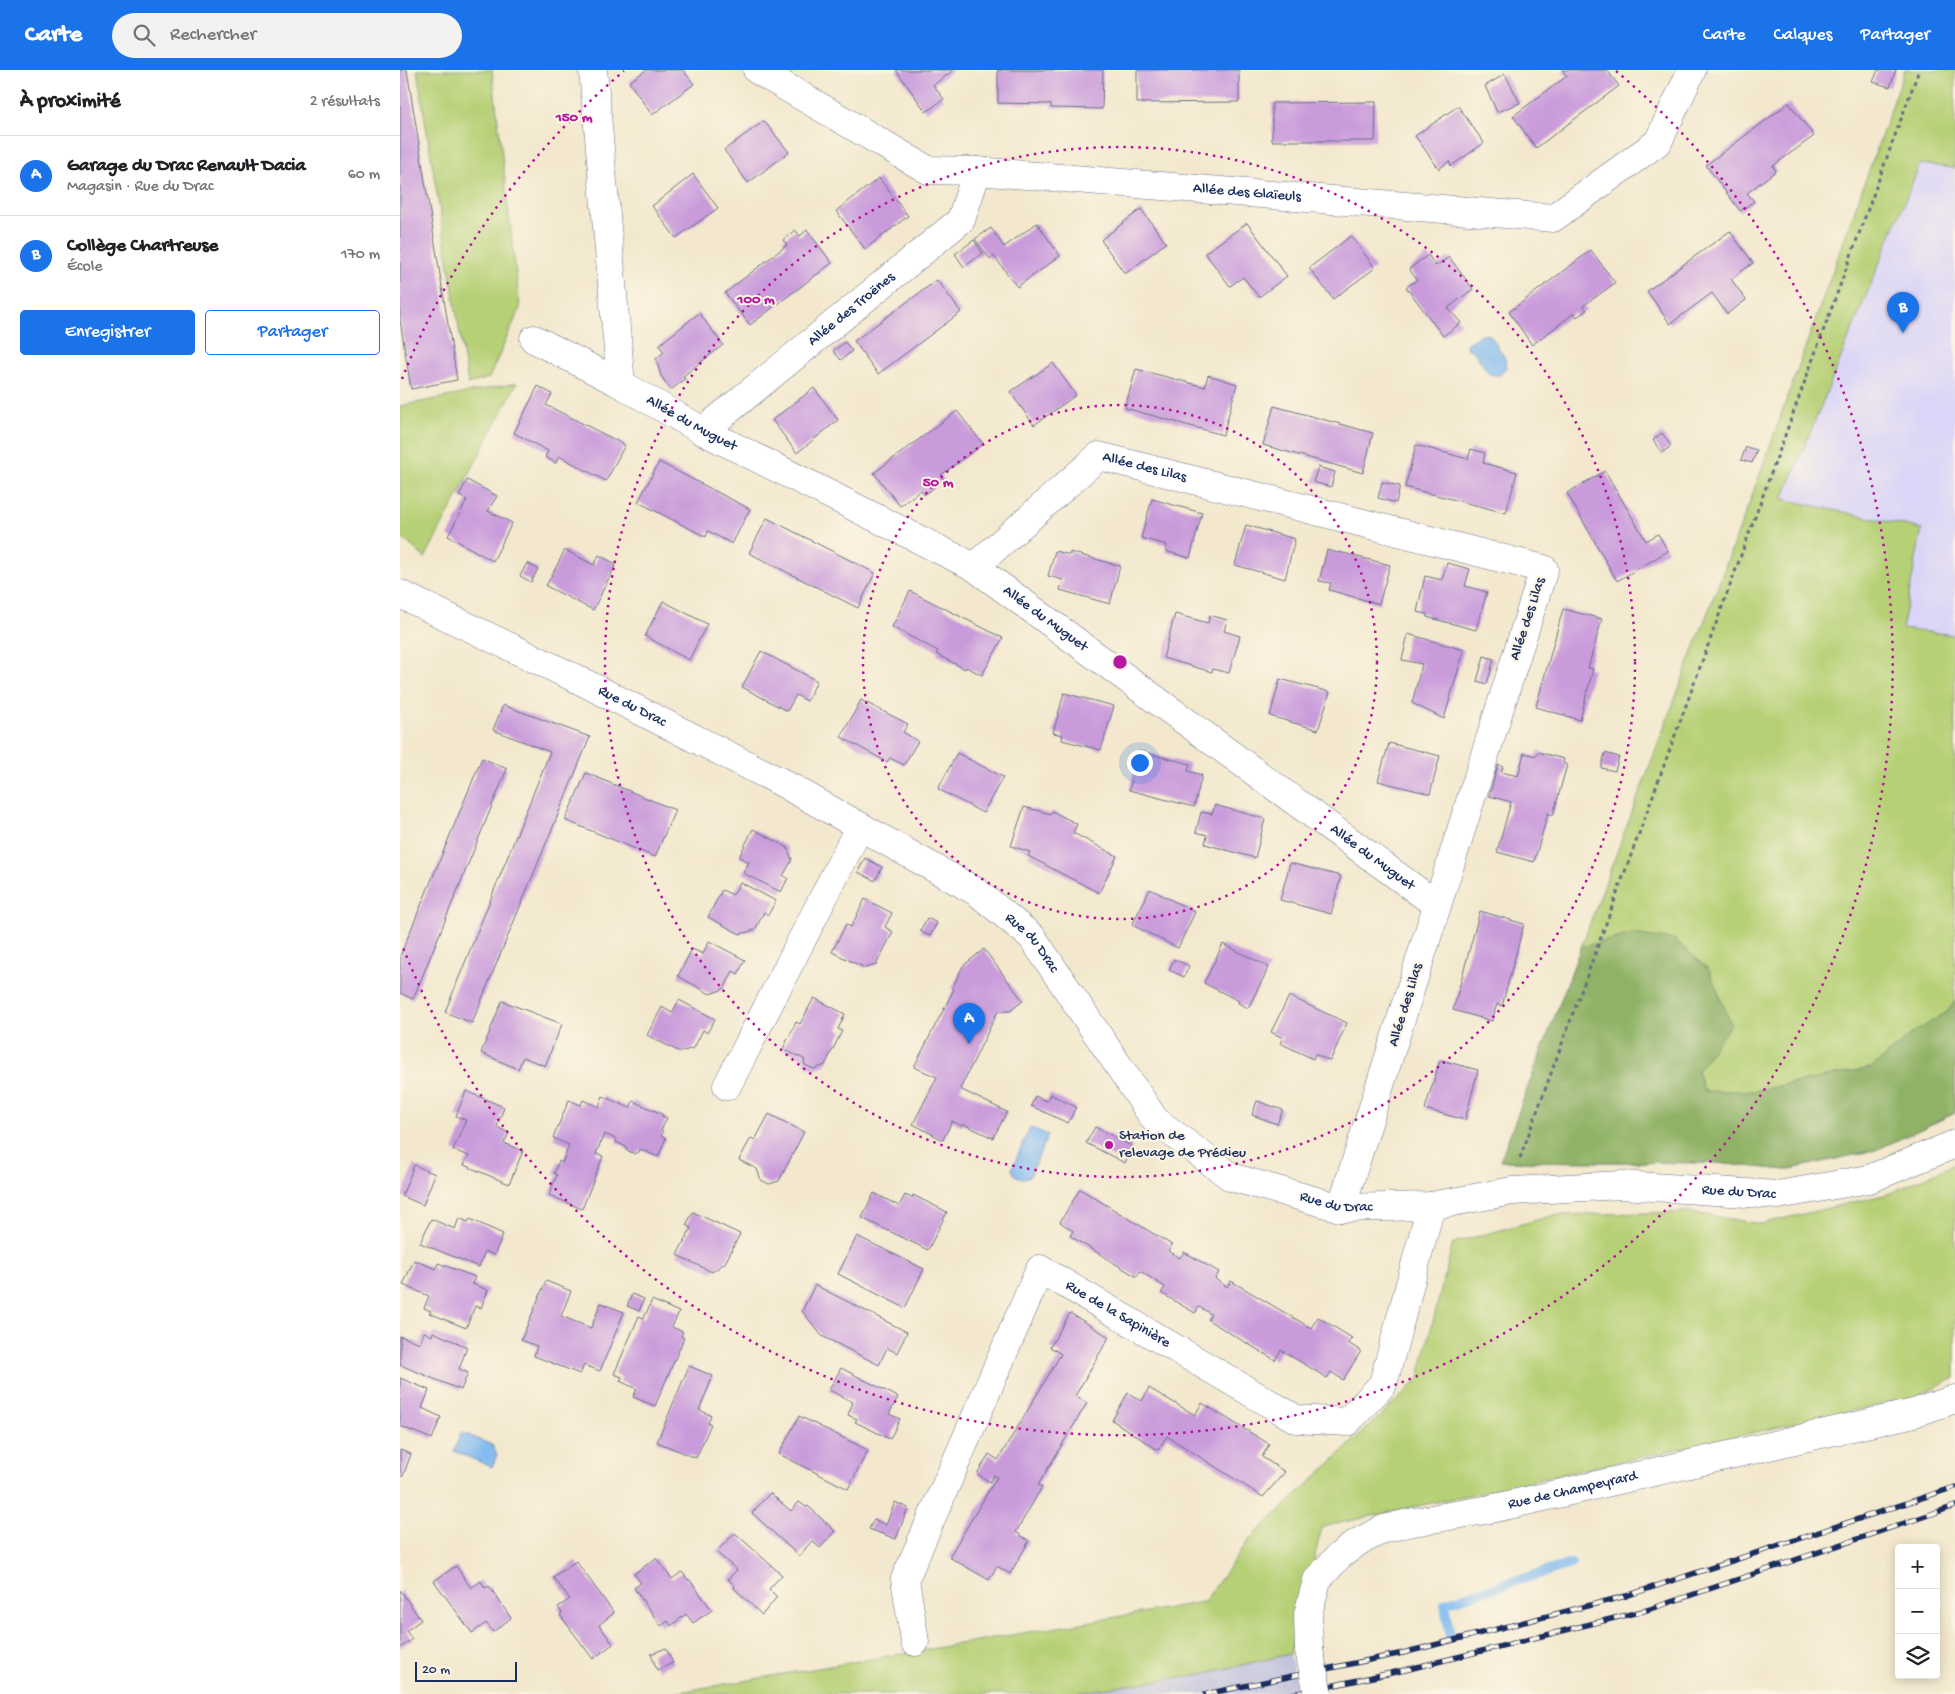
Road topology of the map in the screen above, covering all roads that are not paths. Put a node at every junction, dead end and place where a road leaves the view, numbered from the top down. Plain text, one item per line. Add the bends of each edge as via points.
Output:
1 (593, 70) edge
2 (757, 70) edge
3 (1692, 70) edge
4 (977, 171) junction
5 (534, 339) dead end
6 (621, 384) junction
7 (703, 430) junction
8 (974, 567) junction
9 (400, 594) edge
10 (860, 826) junction
11 (1437, 905) junction
12 (727, 1086) dead end
13 (1955, 1144) edge
14 (1430, 1206) junction
15 (1342, 1208) junction
16 (1955, 1399) edge
17 (915, 1642) dead end
18 (1318, 1694) edge

1 - 6 street
2 - 4 street, Allée des Glaïeuls via 928,170
3 - 4 street, Allée des Glaïeuls via 1658,142 1553,218
4 - 7 street, Allée des Troënes via 960,220
5 - 6 street, Allée du Muguet
6 - 7 street, Allée du Muguet
7 - 8 street, Allée du Muguet
8 - 11 street, Allée du Muguet
8 - 11 street, Allée des Lilas via 1099,456 1544,569
9 - 10 street, Rue du Drac via 779,781
10 - 12 street
10 - 15 street, Rue du Drac via 976,892 1032,937 1155,1120 1231,1177
11 - 15 street, Allée des Lilas
13 - 14 street, Rue du Drac via 1869,1179 1778,1195 1621,1185 1512,1191
14 - 15 street, Rue du Drac
14 - 17 street, Rue de la Sapinière via 1383,1384 1346,1422 1296,1419 1040,1269 905,1579
16 - 18 street, Rue de Champeyrard, bridge via 1914,1413 1491,1509 1384,1529 1339,1556 1317,1580 1308,1614 1309,1650

